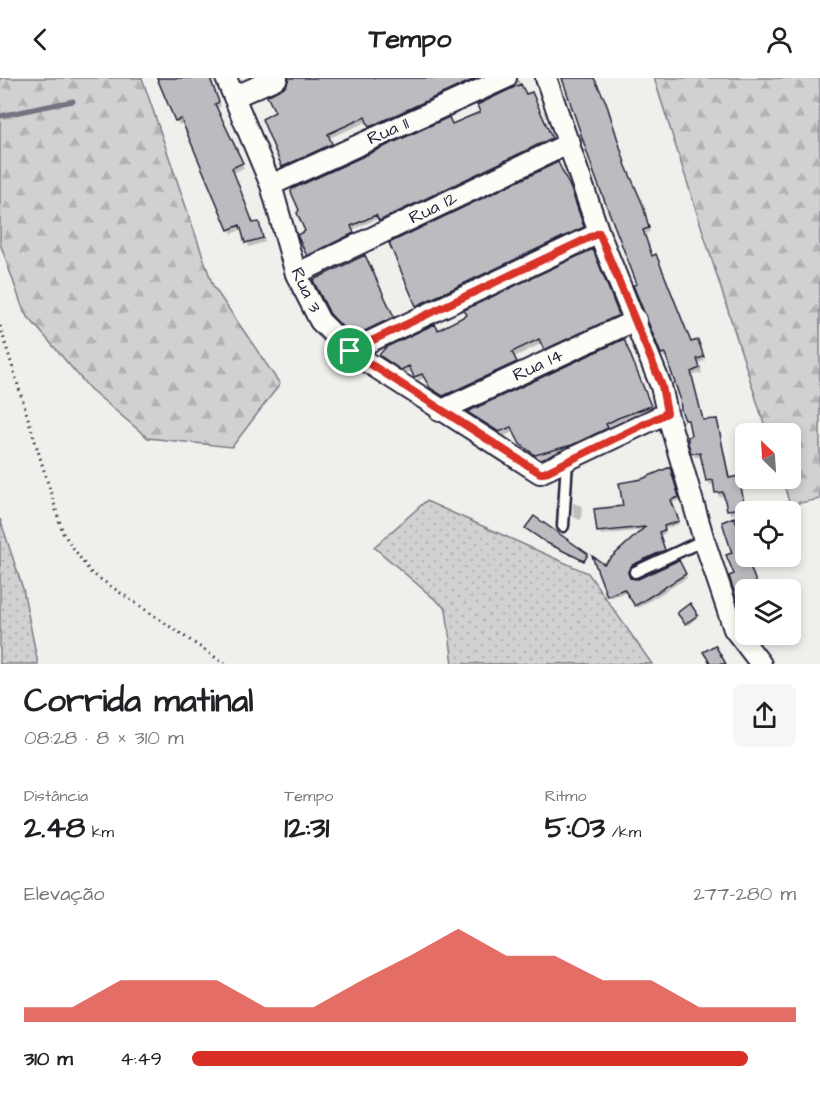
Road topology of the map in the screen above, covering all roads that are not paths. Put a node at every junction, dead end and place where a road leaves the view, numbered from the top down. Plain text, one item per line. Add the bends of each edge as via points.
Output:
1 (226, 78) edge
2 (277, 78) edge
3 (506, 78) edge
4 (546, 78) edge
5 (234, 97) junction
6 (570, 142) junction
7 (271, 185) junction
8 (599, 233) junction
9 (296, 274) junction
10 (636, 320) junction
11 (350, 351) junction
12 (440, 411) junction
13 (667, 413) junction
14 (567, 461) junction
15 (562, 526) dead end
16 (704, 540) junction
17 (634, 572) dead end
18 (761, 664) edge

1 - 5 street, Rua 3
2 - 5 street
3 - 7 street, Rua 11
4 - 6 street
5 - 7 street, Rua 3
6 - 8 street
6 - 9 street, Rua 12
7 - 9 street, Rua 3
8 - 10 street
8 - 11 street
9 - 11 street, Rua 3 via 320,321
10 - 12 street, Rua 14
10 - 13 street via 662,386
11 - 12 street, Rua 3
12 - 14 street, Rua 3 via 540,473
13 - 14 street, Rua 3
13 - 16 street
14 - 15 lane
16 - 17 lane
16 - 18 street via 734,629

